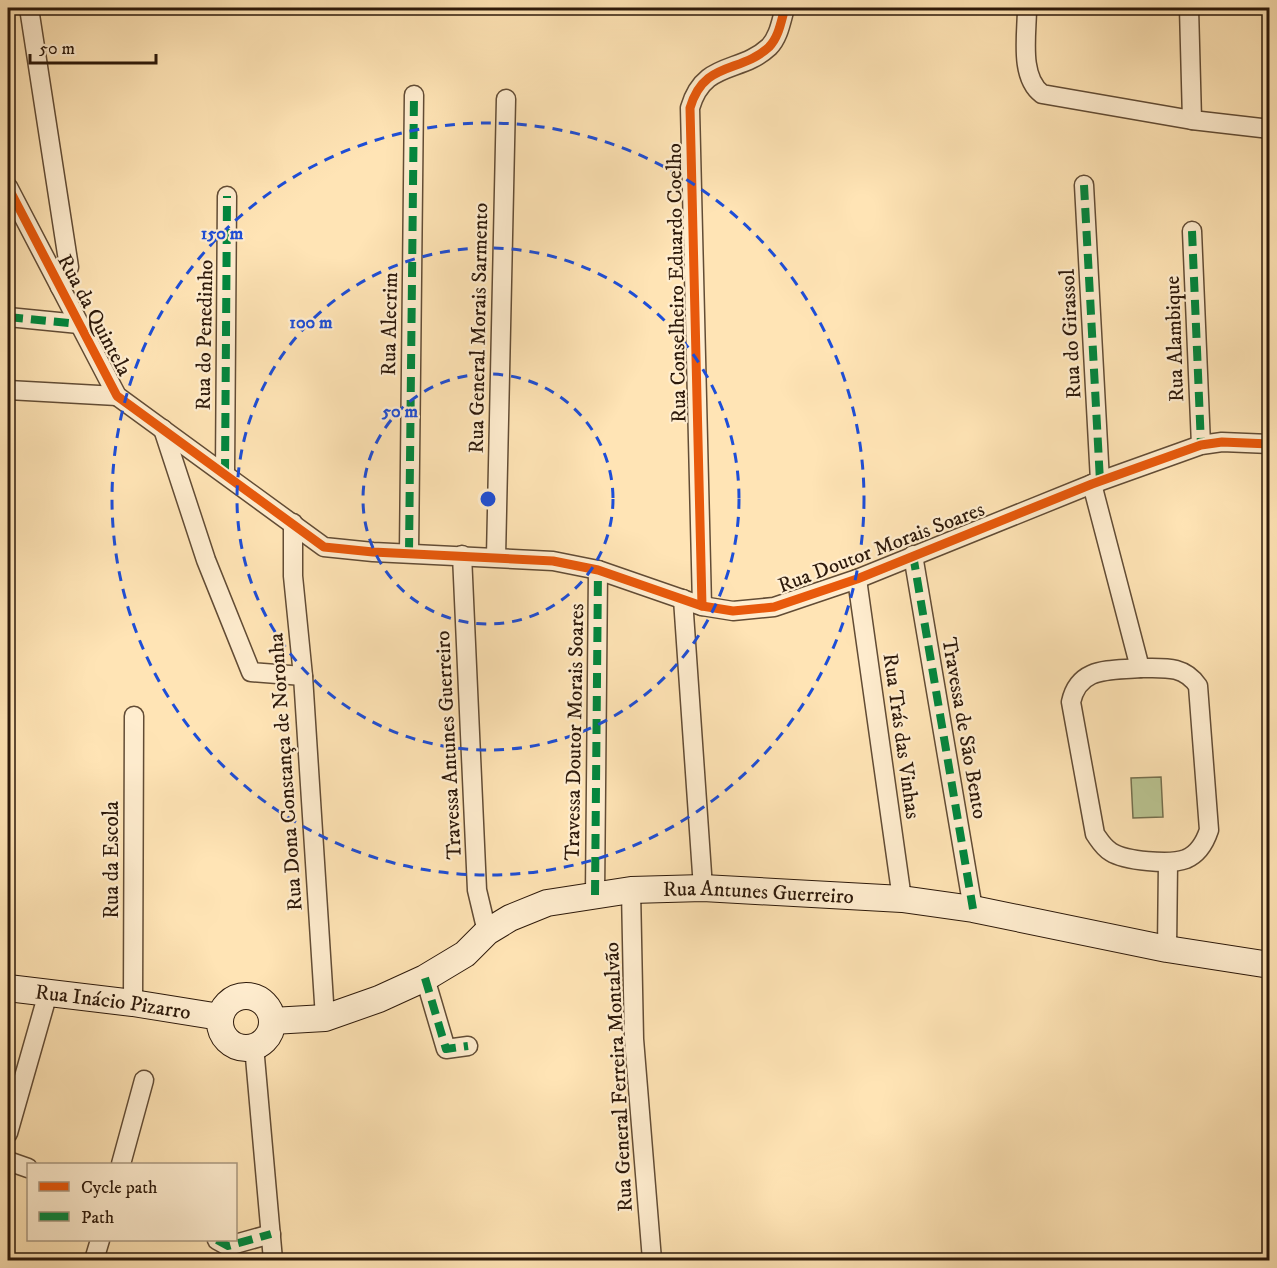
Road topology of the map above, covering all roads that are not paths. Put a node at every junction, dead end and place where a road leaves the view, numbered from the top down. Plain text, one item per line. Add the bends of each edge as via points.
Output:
1 (29, 8) edge
2 (785, 8) edge
3 (1027, 8) edge
4 (1190, 8) edge
5 (414, 95) dead end
6 (506, 99) dead end
7 (1192, 120) junction
8 (1269, 129) edge
9 (1084, 185) dead end
10 (8, 187) edge
11 (227, 196) dead end
12 (1192, 231) dead end
13 (60, 288) junction
14 (8, 317) edge
15 (79, 324) junction
16 (8, 380) edge
17 (117, 396) junction
18 (163, 429) junction
19 (1269, 444) edge
20 (1201, 445) junction
21 (225, 474) junction
22 (1096, 482) junction
23 (293, 523) junction
24 (409, 552) junction
25 (462, 555) junction
26 (913, 555) junction
27 (496, 557) junction
28 (598, 570) junction
29 (856, 579) junction
30 (683, 599) junction
31 (702, 606) junction
32 (1140, 668) junction
33 (303, 676) junction
34 (134, 716) dead end
35 (1168, 863) junction
36 (703, 888) junction
37 (631, 890) junction
38 (594, 895) junction
39 (902, 899) junction
40 (973, 909) junction
41 (487, 932) junction
42 (1167, 949) junction
43 (1269, 965) edge
44 (425, 978) junction
45 (8, 988) edge
46 (48, 993) junction
47 (133, 1003) junction
48 (220, 1017) junction
49 (325, 1018) junction
50 (272, 1021) junction
51 (254, 1046) junction
52 (468, 1046) dead end
53 (144, 1080) dead end
54 (8, 1133) edge
55 (8, 1161) edge
56 (121, 1163) edge
57 (27, 1168) edge
58 (271, 1234) junction
59 (99, 1241) edge
60 (220, 1241) edge
61 (94, 1260) edge
62 (273, 1260) edge
63 (652, 1260) edge

1 - 13 street via 69,267
2 - 31 street, Rua Conselheiro Eduardo Coelho via 770,46 708,77 695,90 690,108
3 - 7 street via 1028,75 1032,87 1042,94
4 - 7 street
5 - 24 street, Rua Alecrim
6 - 27 street, Rua General Morais Sarmento
7 - 8 street
9 - 22 street, Rua do Girassol
10 - 13 street, Rua da Quintela
11 - 21 street, Rua do Penedinho
12 - 20 street, Rua Alambique
13 - 15 street, Rua da Quintela
14 - 15 street
15 - 17 street, Rua da Quintela
16 - 17 street
17 - 18 street, Rua da Quintela
18 - 21 street, Rua da Quintela
18 - 33 street via 206,560 251,672
19 - 20 street, Rua Doutor Morais Soares
20 - 22 street, Rua Doutor Morais Soares
21 - 23 street, Rua da Quintela
22 - 26 street, Rua Doutor Morais Soares
22 - 32 street, Rua do Girassol
23 - 24 street, Rua Doutor Morais Soares via 324,547
23 - 33 street, Rua Dona Constança de Noronha via 293,576
24 - 25 street, Rua Doutor Morais Soares
25 - 27 street, Rua Doutor Morais Soares
25 - 41 street, Travessa Antunes Guerreiro via 477,890
26 - 29 street, Rua Doutor Morais Soares
26 - 40 street, Travessa de São Bento
27 - 28 street, Rua Doutor Morais Soares via 553,561
28 - 30 street, Rua Doutor Morais Soares
28 - 38 street, Travessa Doutor Morais Soares
29 - 31 street, Rua Doutor Morais Soares via 774,608 733,611
29 - 39 street, Rua Trás das Vinhas
30 - 31 street, Rua Doutor Morais Soares
30 - 36 street
32 - 35 street via 1178,669 1190,675 1198,686 1209,830 1198,850 1186,859
32 - 35 street via 1082,678 1071,702 1095,834 1101,844 1124,857
33 - 49 street, Rua Dona Constança de Noronha
34 - 47 street, Rua da Escola
35 - 42 street
36 - 37 main road, Rua Antunes Guerreiro
36 - 39 main road, Rua Antunes Guerreiro
37 - 38 main road, Rua Antunes Guerreiro
37 - 63 street, Rua General Ferreira Montalvão via 634,1039
38 - 41 main road, Rua Antunes Guerreiro via 547,903
39 - 40 main road, Rua Antunes Guerreiro
40 - 42 main road, Rua Antunes Guerreiro
41 - 44 main road, Rua Antunes Guerreiro via 465,954
42 - 43 main road, Rua Antunes Guerreiro
44 - 49 main road, Rua Antunes Guerreiro
44 - 52 street via 446,1050
45 - 46 main road, Rua Inácio Pizarro
46 - 47 main road, Rua Inácio Pizarro
46 - 54 street
47 - 48 main road, Rua Inácio Pizarro
48 - 50 main road via 227,1004 248,996 262,1001
48 - 51 main road via 222,1032 232,1044
49 - 50 main road, Rua Antunes Guerreiro
50 - 51 main road via 267,1036
51 - 58 street
53 - 56 street
55 - 57 street
58 - 60 street via 228,1246
58 - 62 street
59 - 61 street

